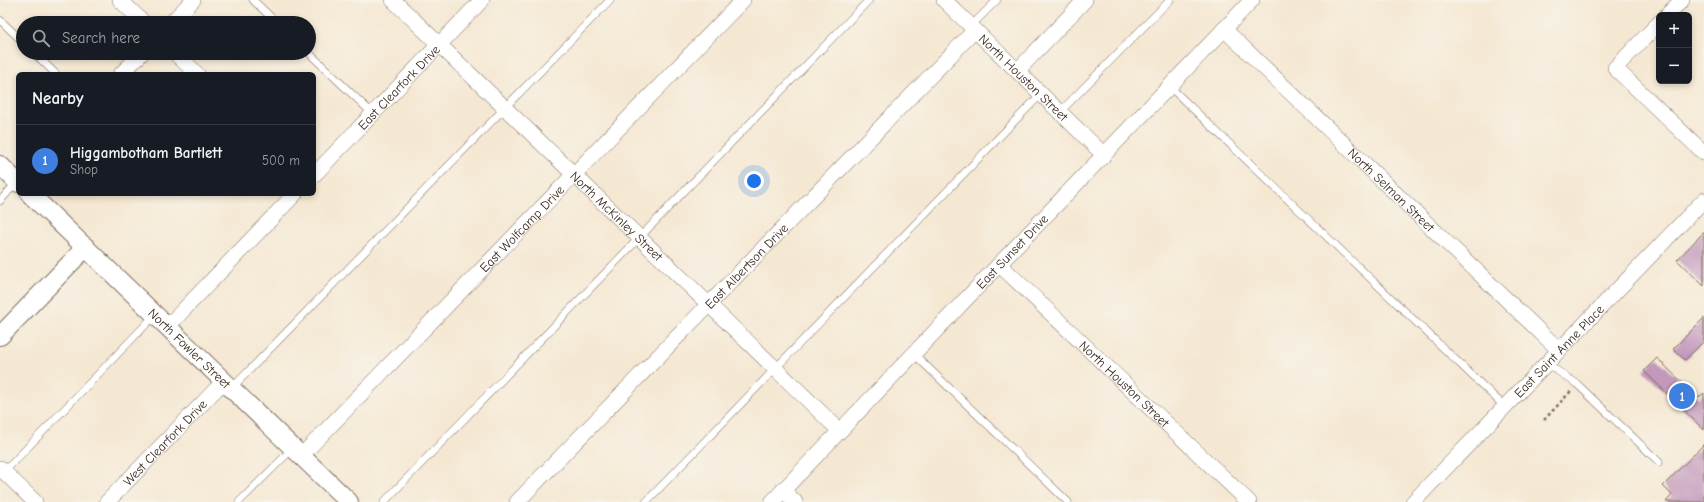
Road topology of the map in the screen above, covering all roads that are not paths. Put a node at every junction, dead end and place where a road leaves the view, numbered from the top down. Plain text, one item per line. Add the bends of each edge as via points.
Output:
1 (120, 0) edge
2 (193, 0) edge
3 (253, 0) edge
4 (393, 0) edge
5 (482, 0) edge
6 (610, 0) edge
7 (743, 0) edge
8 (869, 0) edge
9 (944, 0) edge
10 (997, 0) edge
11 (1085, 0) edge
12 (1170, 0) edge
13 (1252, 0) edge
14 (1682, 0) edge
15 (1670, 12) edge
16 (137, 16) edge
17 (178, 16) edge
18 (270, 16) edge
19 (0, 20) edge
20 (1656, 26) edge
21 (973, 28) junction
22 (1224, 29) junction
23 (16, 35) edge
24 (440, 45) junction
25 (41, 60) edge
26 (135, 60) edge
27 (182, 60) edge
28 (316, 60) edge
29 (1017, 71) junction
30 (54, 72) edge
31 (123, 72) edge
32 (195, 72) edge
33 (1169, 86) junction
34 (1041, 94) junction
35 (505, 109) junction
36 (1060, 112) junction
37 (372, 114) junction
38 (1704, 153) edge
39 (1104, 155) junction
40 (0, 166) edge
41 (316, 173) edge
42 (573, 175) junction
43 (16, 180) edge
44 (16, 184) edge
45 (32, 196) edge
46 (293, 196) edge
47 (1704, 200) edge
48 (0, 201) edge
49 (640, 239) junction
50 (86, 247) junction
51 (1000, 265) junction
52 (707, 305) junction
53 (161, 321) junction
54 (0, 336) edge
55 (1559, 350) junction
56 (914, 354) junction
57 (1546, 363) junction
58 (775, 370) junction
59 (227, 385) junction
60 (1505, 407) junction
61 (840, 431) junction
62 (296, 452) junction
63 (1659, 462) dead end
64 (1, 472) edge
65 (783, 490) junction
66 (35, 502) edge
67 (106, 502) edge
68 (239, 502) edge
69 (349, 502) edge
70 (384, 502) edge
71 (517, 502) edge
72 (646, 502) edge
73 (772, 502) edge
74 (795, 502) edge
75 (1068, 502) edge
76 (1249, 502) edge
77 (1413, 502) edge

1 - 16 street
2 - 17 street
3 - 18 lane
4 - 24 street, North McKinley Street
5 - 24 street, East Clearfork Drive
6 - 35 lane
7 - 42 street, East Wolfcamp Drive
8 - 49 lane
9 - 21 street, North Houston Street
10 - 21 lane
11 - 29 street
12 - 36 lane
13 - 22 street, East Sunset Drive
14 - 15 street
19 - 23 lane
20 - 38 street via 1615,68
21 - 29 street, North Houston Street
21 - 52 street, East Albertson Drive
22 - 33 street, East Sunset Drive
22 - 55 street, North Selman Street
24 - 35 street, North McKinley Street
24 - 37 street, East Clearfork Drive
25 - 30 lane
26 - 31 street
27 - 32 street
28 - 37 lane
29 - 34 street, North Houston Street
33 - 39 street, East Sunset Drive
33 - 60 lane
34 - 36 street, North Houston Street
34 - 58 lane
35 - 42 street, North McKinley Street
35 - 59 lane
36 - 39 street, North Houston Street
37 - 41 street, East Clearfork Drive
39 - 51 street, East Sunset Drive
40 - 43 street
42 - 49 street, North McKinley Street
42 - 62 street, East Wolfcamp Drive
44 - 48 lane
45 - 50 street, North Fowler Street
46 - 53 street
47 - 55 street, East Saint Anne Place
49 - 52 street, North McKinley Street
49 - 70 lane
50 - 53 street, North Fowler Street
50 - 54 street
51 - 56 street, East Sunset Drive
51 - 76 street, North Houston Street
52 - 58 street, North McKinley Street
52 - 71 street, East Albertson Drive
53 - 59 street, North Fowler Street
53 - 64 lane
55 - 57 street, East Saint Anne Place
56 - 61 street, East Sunset Drive
56 - 75 lane
57 - 60 street, East Saint Anne Place
57 - 63 lane via 1577,384
58 - 61 street, North McKinley Street
58 - 72 lane
59 - 62 street, North Fowler Street
59 - 67 street, West Clearfork Drive
60 - 77 street, East Saint Anne Place
61 - 65 street, East Sunset Drive
62 - 68 lane
62 - 69 street, North Fowler Street
64 - 66 street
65 - 73 street, East Sunset Drive
65 - 74 street

